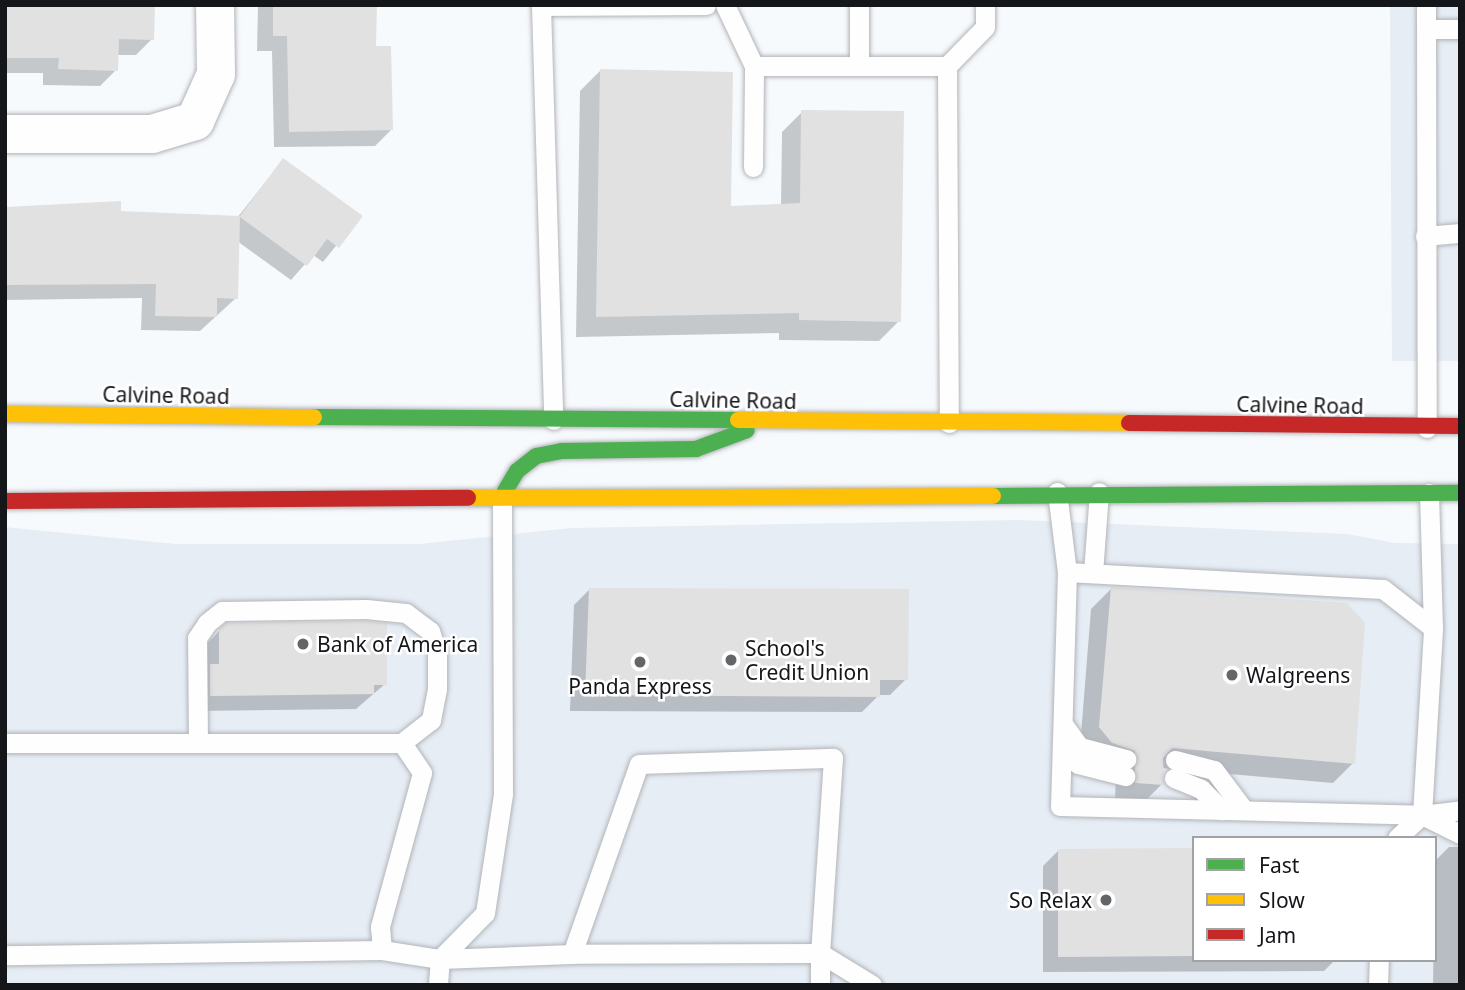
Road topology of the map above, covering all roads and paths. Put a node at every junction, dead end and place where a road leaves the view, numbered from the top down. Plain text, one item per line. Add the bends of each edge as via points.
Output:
1 (215, 5) edge
2 (706, 5) edge
3 (725, 5) edge
4 (859, 5) edge
5 (985, 5) edge
6 (1426, 5) edge
7 (541, 6) edge
8 (1426, 29) junction
9 (1460, 29) edge
10 (754, 66) junction
11 (859, 66) junction
12 (947, 66) junction
13 (5, 134) edge
14 (753, 167) dead end
15 (1460, 233) edge
16 (1425, 236) junction
17 (5, 414) edge
18 (86, 415) junction
19 (553, 420) junction
20 (768, 422) junction
21 (949, 423) junction
22 (1460, 426) edge
23 (1427, 428) junction
24 (29, 433) dead end
25 (1057, 492) junction
26 (1099, 492) junction
27 (1429, 493) junction
28 (1460, 493) edge
29 (502, 496) junction
30 (5, 501) edge
31 (1067, 572) junction
32 (1093, 573) junction
33 (1433, 628) junction
34 (1063, 723) junction
35 (5, 743) edge
36 (198, 743) junction
37 (402, 743) junction
38 (1062, 749) junction
39 (1222, 810) junction
40 (1244, 810) junction
41 (1460, 810) edge
42 (1422, 815) junction
43 (1460, 834) edge
44 (1399, 836) edge
45 (382, 950) junction
46 (820, 953) junction
47 (572, 954) junction
48 (5, 956) edge
49 (440, 959) junction
50 (1380, 962) edge
51 (438, 985) edge
52 (820, 985) edge
53 (872, 985) edge
54 (1378, 985) edge

1 - 13 street via 216,74 195,121 152,134
2 - 7 lane
3 - 10 lane
4 - 11 lane
5 - 12 lane via 985,27
6 - 8 lane
7 - 19 lane
8 - 9 lane
8 - 16 lane
10 - 11 lane
10 - 14 lane
11 - 12 lane
12 - 21 lane
15 - 16 lane
16 - 23 lane
17 - 18 main road, Calvine Road
18 - 19 main road, Calvine Road
18 - 24 main road
19 - 20 main road, Calvine Road
20 - 21 main road, Calvine Road
20 - 29 main road via 696,449 561,451 536,456 517,471
21 - 23 main road, Calvine Road
22 - 23 main road, Calvine Road
25 - 26 main road
25 - 29 main road
25 - 31 lane
26 - 27 main road
26 - 32 lane
27 - 28 main road
27 - 33 lane
29 - 30 main road
29 - 49 lane via 503,794 485,914
31 - 32 lane
31 - 34 lane
32 - 33 lane via 1383,589
33 - 42 lane
34 - 38 lane
34 - 38 lane via 1080,747 1125,767 1078,764
35 - 36 lane
36 - 37 lane
36 - 37 lane via 197,638 207,623 222,611 366,608 406,613 430,631 437,653 438,689 431,720
37 - 45 lane via 422,773 380,927
38 - 39 lane via 1060,806
39 - 40 lane
39 - 40 lane via 1175,769 1214,770
40 - 42 lane
41 - 42 lane
42 - 43 lane
42 - 44 lane
45 - 48 lane
45 - 49 lane
46 - 47 lane
46 - 47 lane via 833,758 639,764
46 - 52 lane
46 - 53 lane
47 - 49 lane
49 - 51 lane
50 - 54 lane

